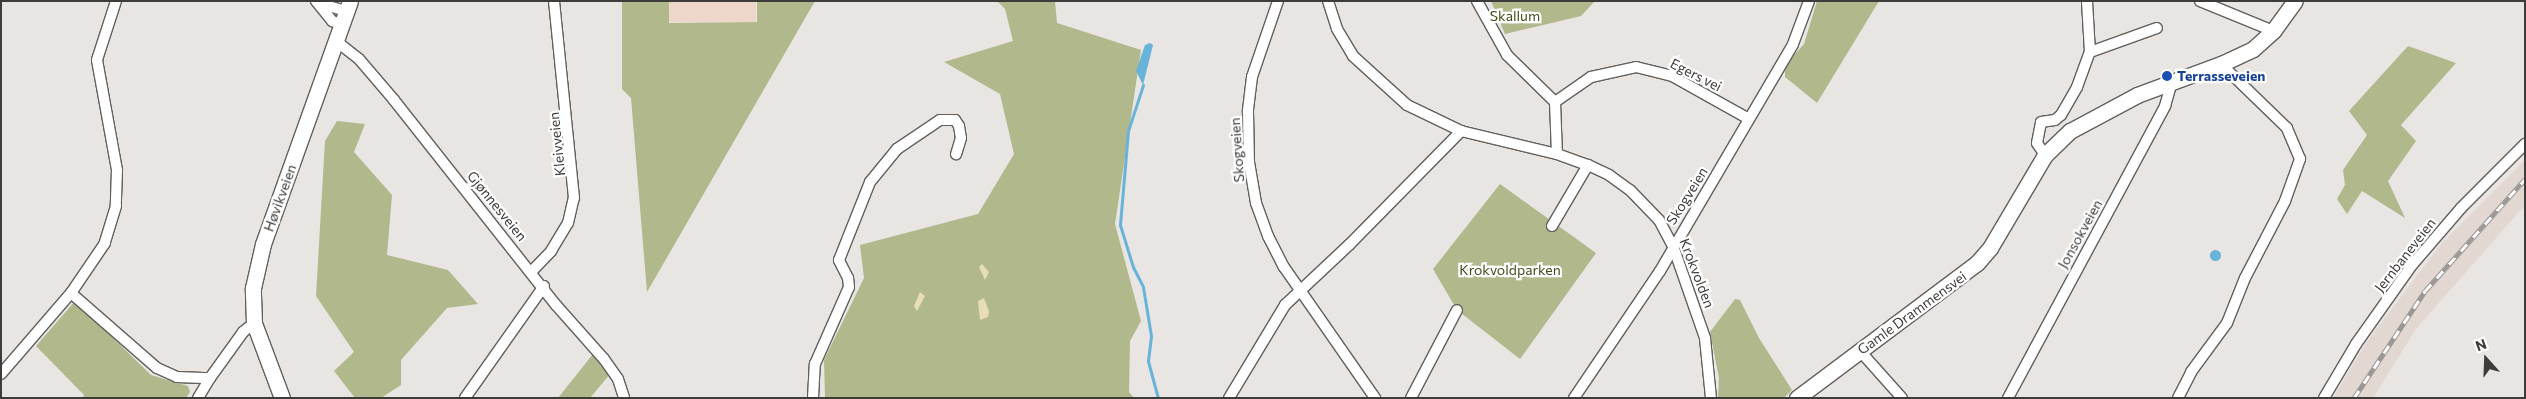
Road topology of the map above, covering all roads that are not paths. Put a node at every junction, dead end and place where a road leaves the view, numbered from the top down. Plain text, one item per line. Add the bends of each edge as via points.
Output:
1 (116, 1) edge
2 (554, 1) edge
3 (1278, 1) edge
4 (1328, 1) edge
5 (1478, 1) edge
6 (1809, 1) edge
7 (2087, 1) edge
8 (2200, 1) edge
9 (2295, 1) edge
10 (316, 2) edge
11 (346, 12) edge
12 (2157, 28) dead end
13 (2273, 31) junction
14 (336, 41) junction
15 (2090, 52) junction
16 (2222, 64) junction
17 (2172, 81) junction
18 (1555, 102) junction
19 (1749, 119) junction
20 (1461, 131) junction
21 (2525, 144) edge
22 (956, 154) dead end
23 (1557, 154) junction
24 (2045, 155) junction
25 (1588, 165) junction
26 (1552, 226) dead end
27 (1673, 246) junction
28 (532, 271) junction
29 (544, 286) junction
30 (1301, 290) junction
31 (71, 292) junction
32 (1456, 310) dead end
33 (254, 323) junction
34 (1860, 351) junction
35 (1, 374) edge
36 (210, 378) junction
37 (198, 398) edge
38 (282, 398) edge
39 (465, 398) edge
40 (624, 398) edge
41 (813, 398) edge
42 (1229, 398) edge
43 (1375, 398) edge
44 (1411, 398) edge
45 (1574, 398) edge
46 (1711, 398) edge
47 (1797, 398) edge
48 (1902, 398) edge
49 (2008, 398) edge
50 (2178, 398) edge
51 (2324, 398) edge

1 - 31 street via 96,60 117,170 116,206 105,243
2 - 28 street, Kleivveien via 574,198 568,223 551,251
3 - 30 street, Skogveien via 1252,77 1247,120 1248,162 1256,203 1268,236
4 - 20 street, Krokvolden via 1342,40 1370,75 1408,106
5 - 18 street via 1507,55
6 - 19 street, Skogveien via 1793,44
7 - 15 street
8 - 13 street
9 - 13 main road, Gamle Drammensvei
10 - 11 street
11 - 14 main road, Høvikveien
12 - 15 street
13 - 16 main road, Gamle Drammensvei via 2253,49
14 - 28 street, Gjønnesveien via 359,59
14 - 33 main road, Høvikveien via 263,244 253,288
15 - 24 street via 2077,87 2061,115 2055,120 2041,122 2037,143
16 - 17 main road, Gamle Drammensvei
16 - 50 street via 2282,123 2295,142 2300,159 2286,201 2245,278 2227,323 2191,372
17 - 24 main road, Gamle Drammensvei via 2083,122
17 - 49 street, Jonsokveien via 2166,106
18 - 19 street, Egers vei via 1591,78 1636,67 1672,76
18 - 23 street
19 - 27 street, Skogveien
20 - 23 street, Krokvolden
20 - 30 street
21 - 51 street, Jernbaneveien via 2461,208 2412,265 2356,344
22 - 41 street via 961,138 959,126 955,120 940,120 897,149 870,182 839,260 849,287 815,364
23 - 25 street, Krokvolden
24 - 34 main road, Gamle Drammensvei via 1990,248 1977,263
25 - 26 street
25 - 27 street, Krokvolden via 1630,190 1659,220
27 - 45 street, Skogveien via 1660,271
27 - 46 street, Krokvolden via 1705,338
28 - 29 street, Gjønnesveien
29 - 39 street
29 - 40 street, Gjønnesveien via 611,368
30 - 42 street via 1271,325
30 - 43 street, Skogveien
31 - 35 street
31 - 36 street via 157,368 177,377
32 - 44 street
33 - 36 street via 243,332
33 - 38 main road, Høvikveien
34 - 47 main road, Gamle Drammensvei
34 - 48 street
36 - 37 street

